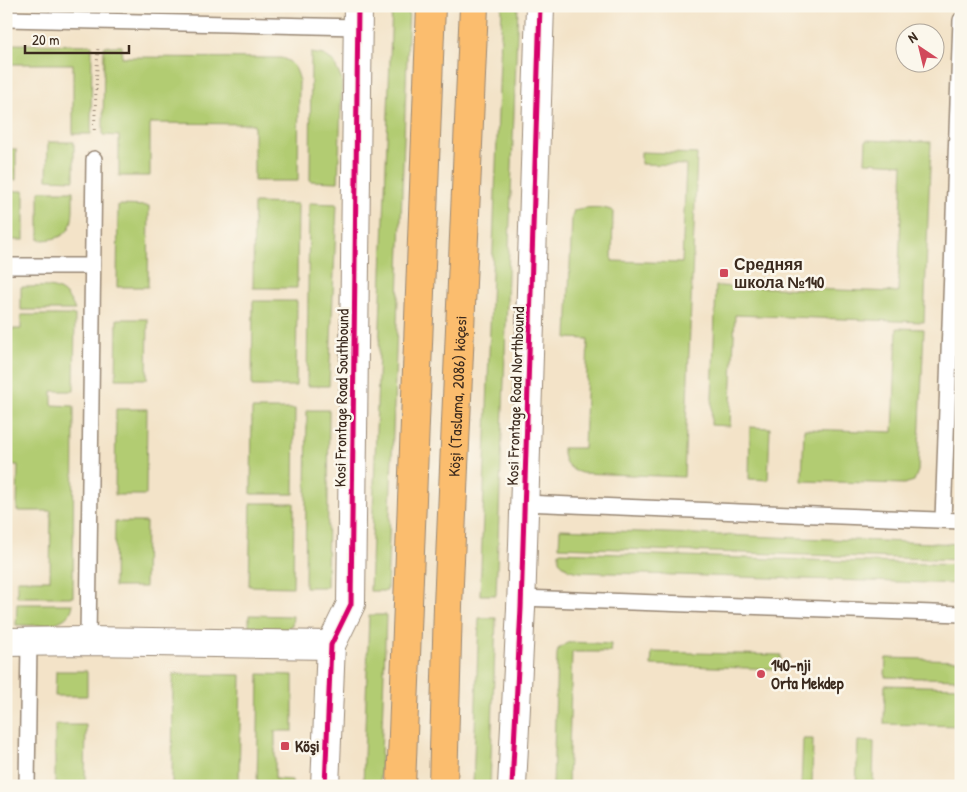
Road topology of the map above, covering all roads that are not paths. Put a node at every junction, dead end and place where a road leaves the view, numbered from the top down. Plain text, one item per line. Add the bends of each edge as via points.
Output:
1 (431, 6) edge
2 (474, 6) edge
3 (540, 6) edge
4 (358, 16) edge
5 (6, 19) edge
6 (961, 20) edge
7 (959, 110) edge
8 (94, 159) road end
9 (6, 266) edge
10 (92, 266) junction
11 (524, 504) junction
12 (943, 520) junction
13 (961, 521) edge
14 (521, 598) junction
15 (961, 614) edge
16 (88, 641) junction
17 (18, 642) edge
18 (331, 645) junction
19 (27, 786) edge
20 (325, 786) edge
21 (401, 786) edge
22 (443, 786) edge
23 (512, 786) edge

1 - 21 main road
2 - 22 main road, Köşi (Taslama, 2086) köçesi
3 - 11 street, Kosi Frontage Road Northbound
4 - 5 lane via 99,21
4 - 18 street, Kosi Frontage Road Southbound via 351,604
6 - 7 lane
7 - 12 lane
8 - 10 lane
9 - 10 lane
10 - 16 lane
11 - 12 lane
11 - 14 street, Kosi Frontage Road Northbound
12 - 13 lane
14 - 15 lane
14 - 23 street, Kosi Frontage Road Northbound
16 - 17 street
16 - 18 street
17 - 19 lane
18 - 20 street, Kosi Frontage Road Southbound

